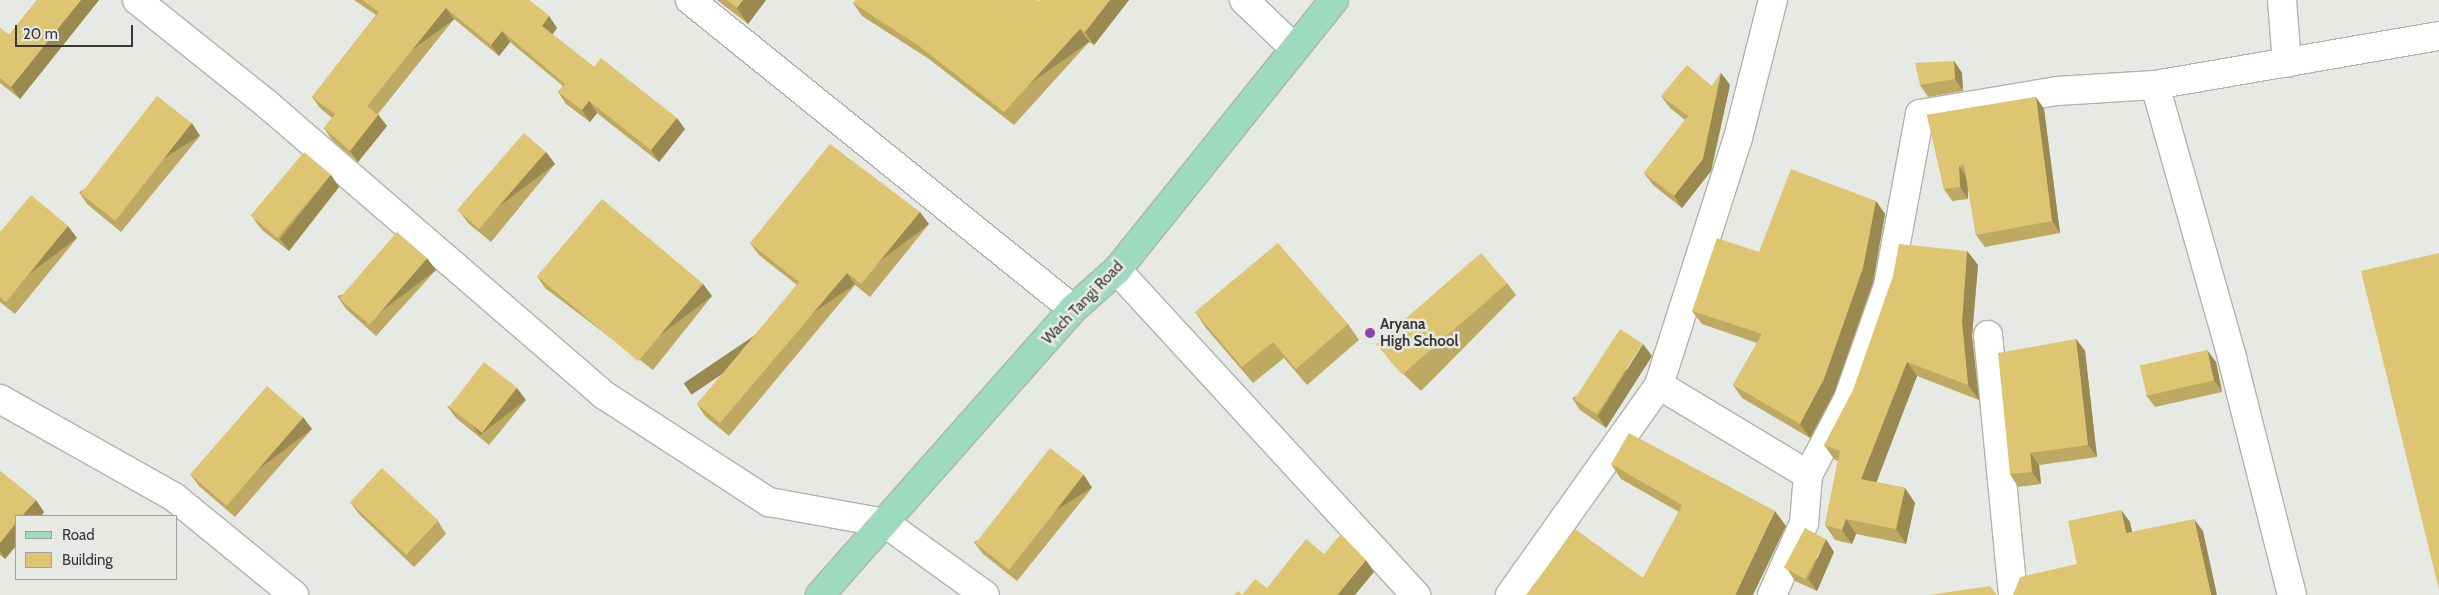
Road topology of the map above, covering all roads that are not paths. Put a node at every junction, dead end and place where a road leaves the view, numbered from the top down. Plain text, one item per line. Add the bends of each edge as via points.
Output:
1 (137, 0) edge
2 (690, 0) edge
3 (1244, 0) edge
4 (1334, 0) edge
5 (1773, 0) edge
6 (2282, 0) edge
7 (2439, 36) edge
8 (1294, 48) junction
9 (2287, 63) junction
10 (2155, 85) junction
11 (1117, 270) junction
12 (1073, 309) junction
13 (1988, 335) dead end
14 (1659, 385) junction
15 (0, 400) edge
16 (1808, 475) junction
17 (885, 523) junction
18 (294, 595) edge
19 (820, 595) edge
20 (985, 595) edge
21 (1416, 595) edge
22 (1510, 595) edge
23 (1772, 595) edge
24 (2013, 595) edge
25 (2292, 595) edge

1 - 17 street via 268,105 604,395 769,502
2 - 12 street
3 - 8 street
4 - 8 main road, Wach Tangi Road
5 - 14 street via 1738,138
6 - 9 street
7 - 9 street
8 - 11 main road, Wach Tangi Road
9 - 10 street
10 - 16 street via 2057,91 1920,114 1888,286 1848,399
10 - 25 street via 2232,358
11 - 12 main road, Wach Tangi Road
11 - 21 street
12 - 17 main road, Wach Tangi Road
13 - 24 street
14 - 16 street
14 - 22 street
15 - 18 street via 174,497
16 - 23 street via 1804,523
17 - 19 main road, Wach Tangi Road
17 - 20 street

